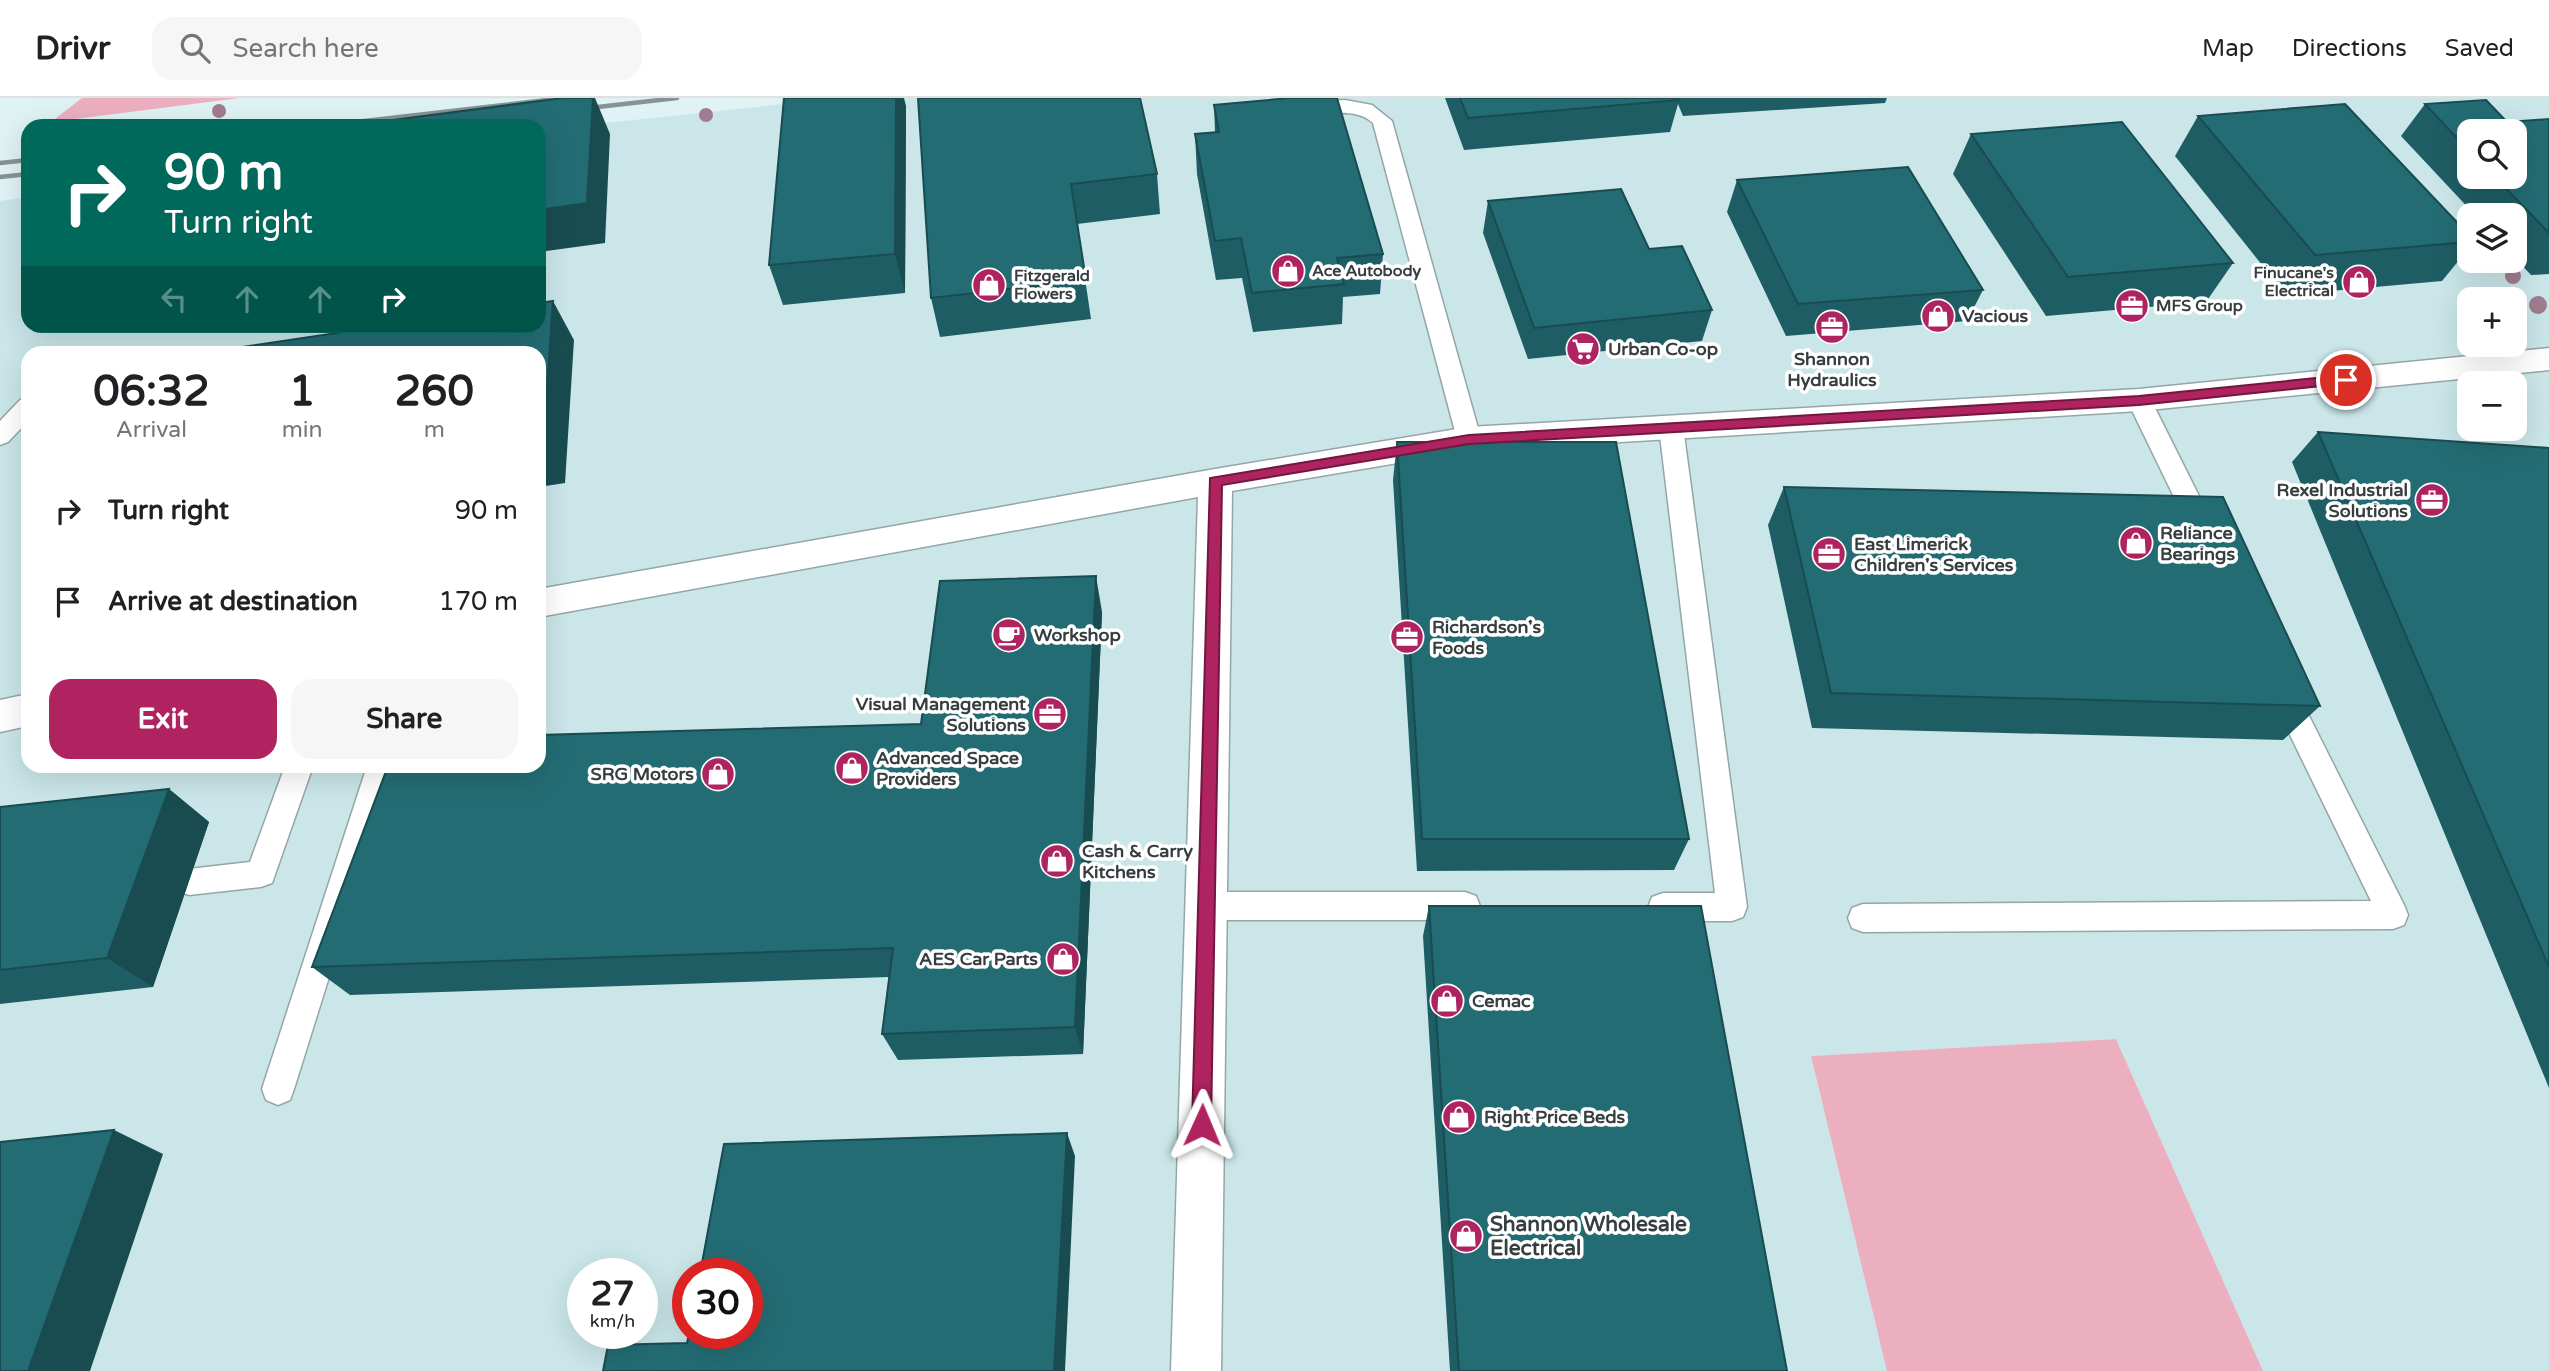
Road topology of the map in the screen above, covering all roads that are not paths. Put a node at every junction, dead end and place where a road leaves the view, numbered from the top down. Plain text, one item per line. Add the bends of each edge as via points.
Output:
1 (1280, 110) edge
2 (2549, 359) edge
3 (2139, 400) junction
4 (21, 414) edge
5 (1671, 427) junction
6 (0, 436) edge
7 (1469, 439) junction
8 (1215, 481) junction
9 (2214, 551) edge
10 (546, 602) edge
11 (2269, 664) edge
12 (21, 712) edge
13 (0, 716) edge
14 (297, 773) edge
15 (379, 773) edge
16 (189, 882) dead end
17 (1206, 906) junction
18 (1497, 906) edge
19 (1636, 907) edge
20 (1863, 918) dead end
21 (278, 1089) dead end
22 (1196, 1371) edge

1 - 7 lane via 1356,106 1382,121
2 - 3 street
3 - 5 street
3 - 9 lane
4 - 6 lane
5 - 7 street
5 - 19 lane via 1732,907
7 - 8 street
8 - 10 street
8 - 17 street
11 - 20 lane via 2393,915
12 - 13 street
14 - 16 lane via 261,874
15 - 21 lane
17 - 18 lane
17 - 22 street

